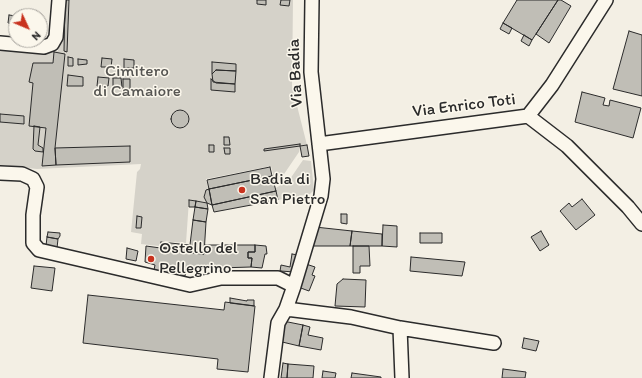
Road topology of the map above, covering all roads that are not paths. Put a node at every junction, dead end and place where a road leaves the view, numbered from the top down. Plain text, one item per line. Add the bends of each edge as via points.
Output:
1 (59, 0) edge
2 (312, 0) edge
3 (606, 0) edge
4 (0, 43) edge
5 (528, 116) junction
6 (319, 144) junction
7 (0, 173) edge
8 (642, 224) edge
9 (294, 286) junction
10 (286, 309) junction
11 (400, 328) junction
12 (494, 343) dead end
13 (271, 378) edge
14 (402, 378) edge

1 - 4 street via 56,37 52,44 44,47
2 - 6 street, Via Badia via 312,72
3 - 5 street via 552,85
5 - 6 street, Via Enrico Toti
5 - 8 street, Via Enrico Toti via 567,146
6 - 9 street, Via Badia via 321,196
7 - 9 street via 22,174 33,179 37,187 33,243 39,250 190,285 221,278 278,278
9 - 10 street, Via Badia
10 - 11 street via 351,317
10 - 13 street, Via Badia via 278,323
11 - 12 street
11 - 14 street

